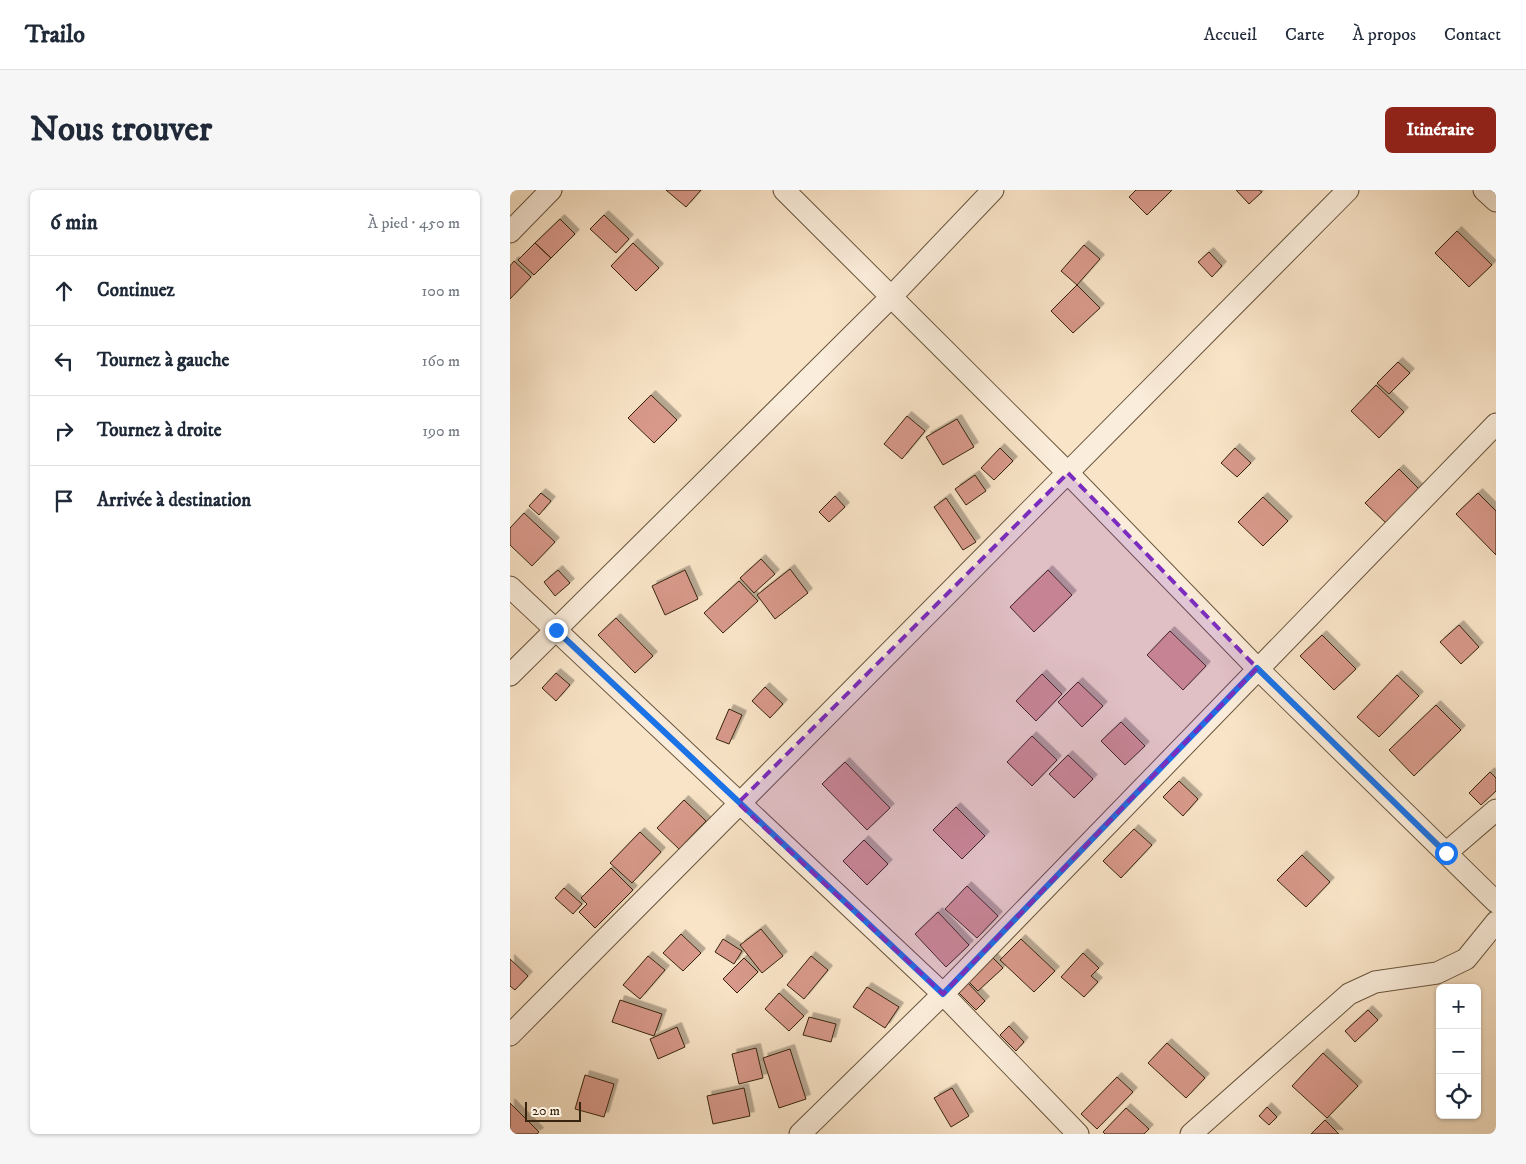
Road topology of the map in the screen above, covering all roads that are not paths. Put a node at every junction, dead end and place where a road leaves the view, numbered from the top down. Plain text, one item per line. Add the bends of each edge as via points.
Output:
1 (551, 190) edge
2 (784, 190) edge
3 (993, 190) edge
4 (1348, 190) edge
5 (1484, 190) edge
6 (1496, 201) edge
7 (510, 232) edge
8 (891, 297) junction
9 (1496, 424) edge
10 (1068, 473) junction
11 (510, 587) edge
12 (556, 630) junction
13 (1257, 668) junction
14 (510, 675) edge
15 (738, 803) junction
16 (1496, 810) edge
17 (1446, 853) junction
18 (1496, 902) edge
19 (1496, 922) edge
20 (943, 994) junction
21 (510, 1035) edge
22 (800, 1134) edge
23 (1078, 1134) edge
24 (1191, 1134) edge

1 - 7 street
2 - 8 street
3 - 8 street
4 - 10 street
5 - 6 street
8 - 10 street
8 - 12 street
9 - 13 street
10 - 13 street
10 - 15 street
11 - 12 street
12 - 14 street
12 - 15 street
13 - 17 street
13 - 20 street
15 - 20 street
15 - 21 street
16 - 17 street
17 - 18 street
19 - 24 street via 1466,959 1459,963 1437,973 1375,982 1349,994
20 - 22 street
20 - 23 street

